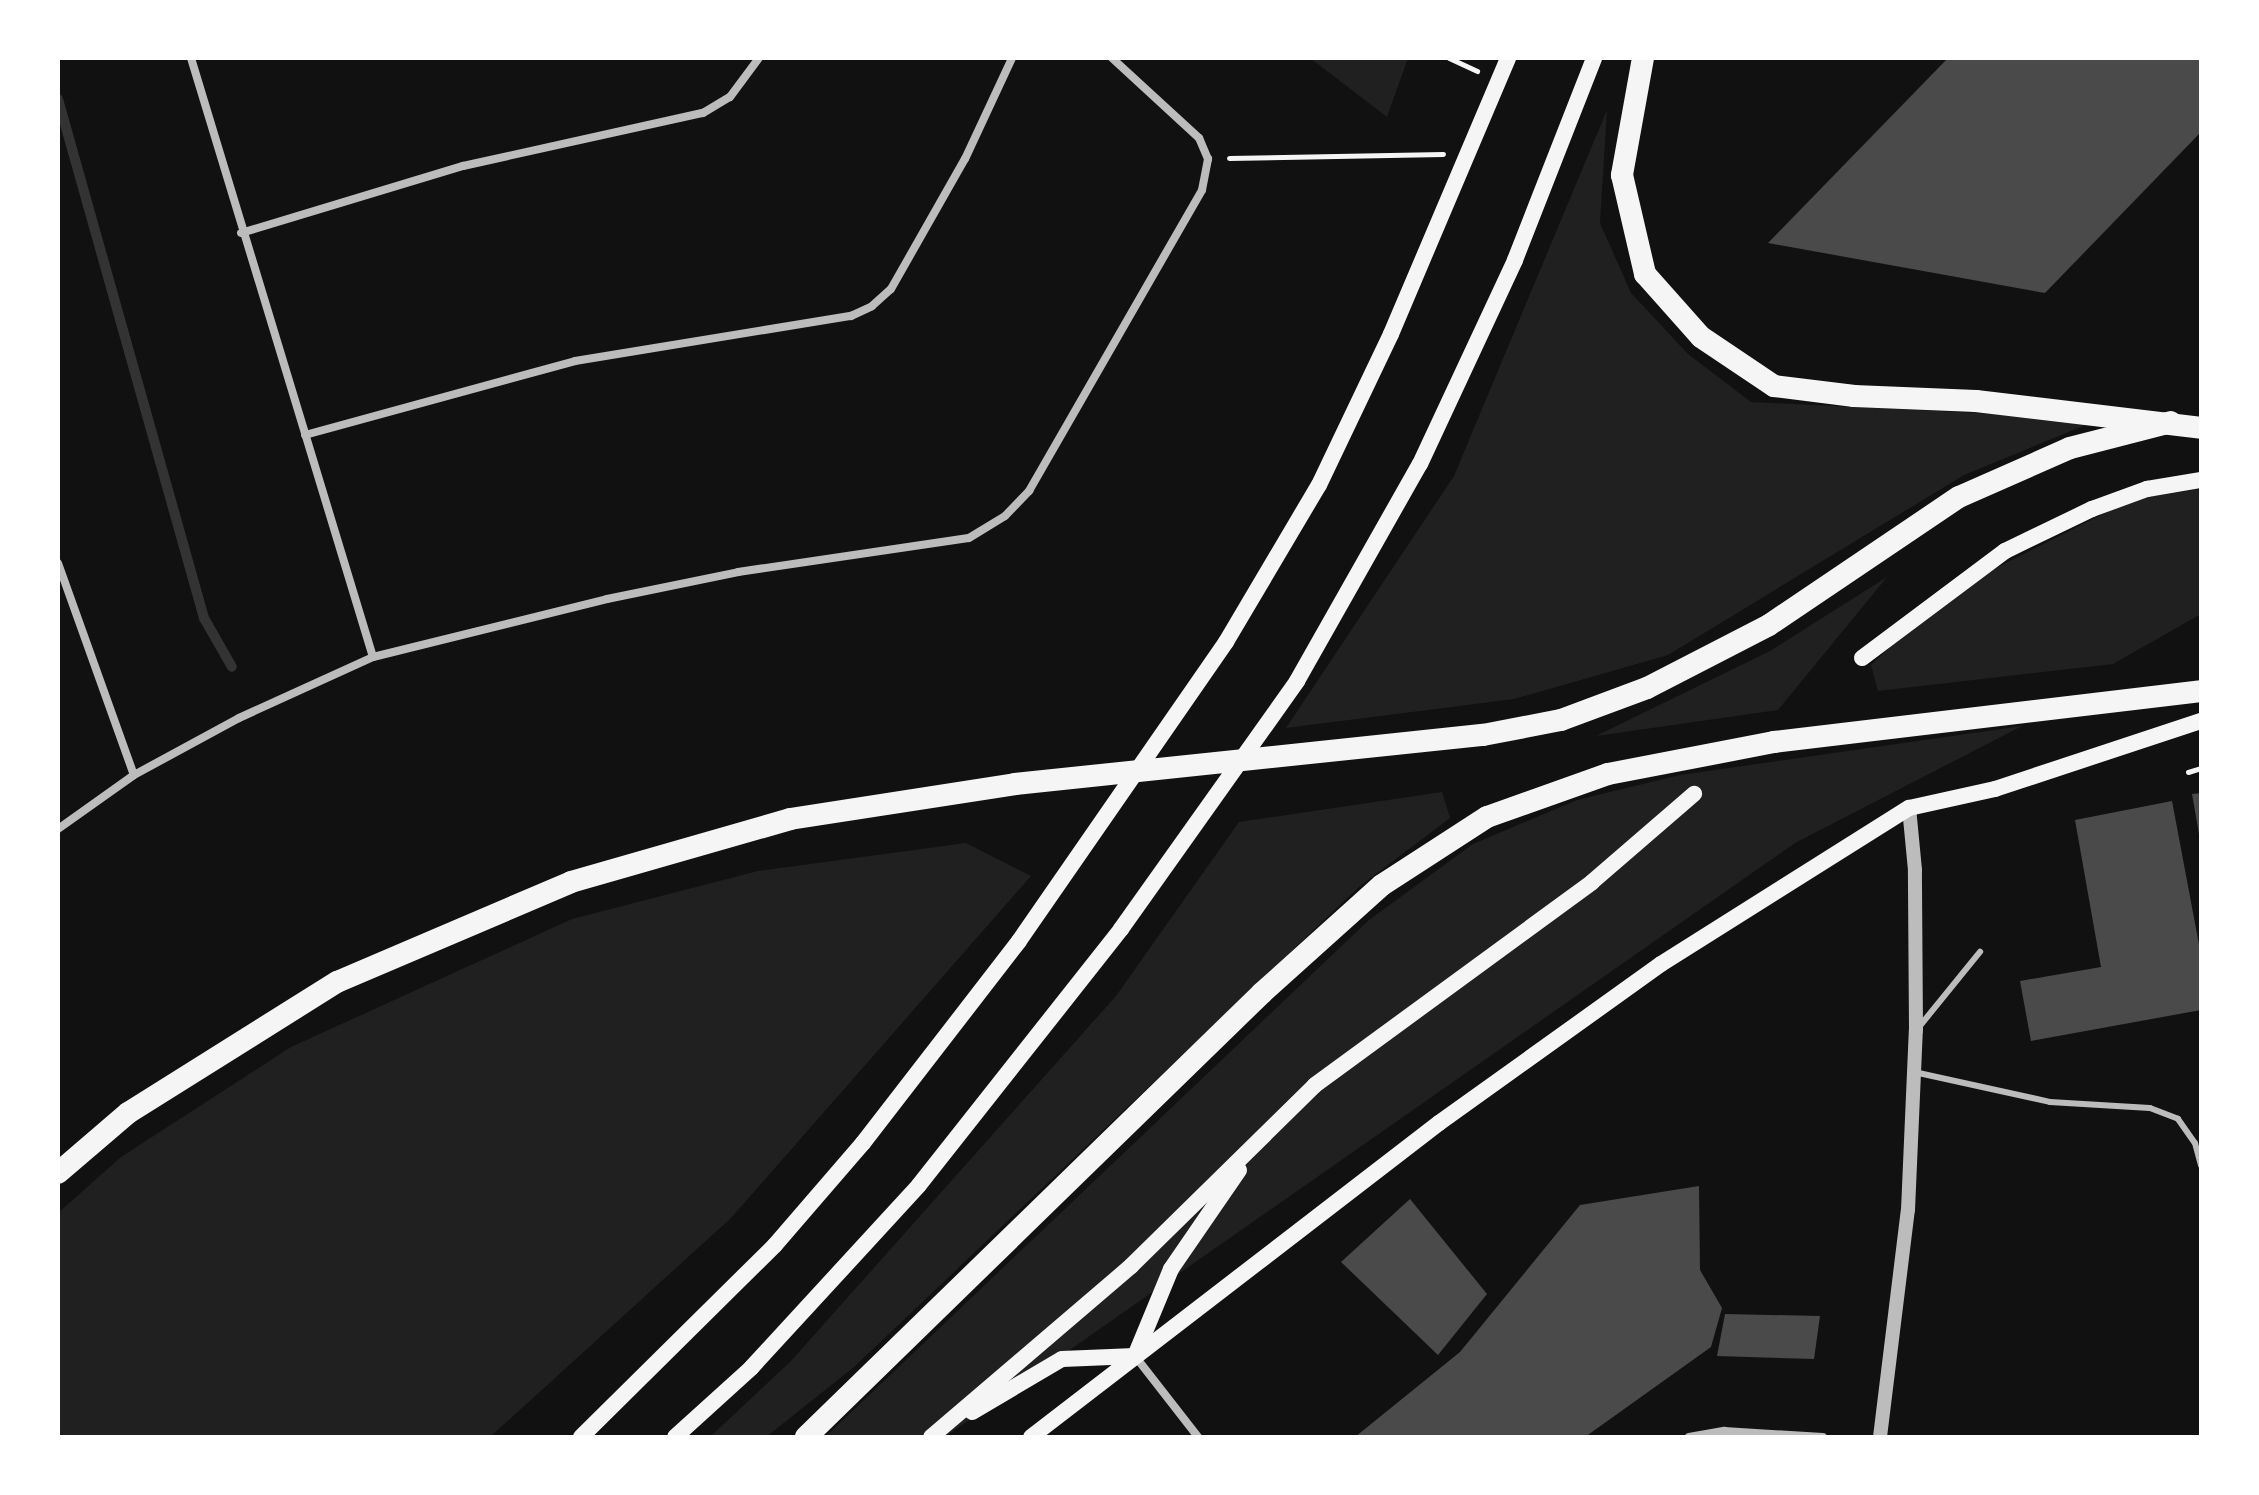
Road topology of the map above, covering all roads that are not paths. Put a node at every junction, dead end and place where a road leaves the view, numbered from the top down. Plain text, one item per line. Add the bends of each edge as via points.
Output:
1 (191, 58) edge
2 (759, 58) edge
3 (1012, 58) edge
4 (1112, 58) edge
5 (1508, 58) edge
6 (1594, 58) edge
7 (1643, 58) edge
8 (241, 233) junction
9 (2171, 422) junction
10 (2201, 426) edge
11 (305, 435) junction
12 (2201, 480) edge
13 (58, 563) edge
14 (373, 657) junction
15 (1862, 658) dead end
16 (2201, 691) edge
17 (2201, 721) edge
18 (134, 775) junction
19 (1694, 794) dead end
20 (1909, 808) junction
21 (58, 829) edge
22 (1980, 952) dead end
23 (1916, 1030) junction
24 (1914, 1072) junction
25 (1261, 1137) junction
26 (2201, 1165) edge
27 (58, 1173) edge
28 (1135, 1356) junction
29 (932, 1436) edge
30 (581, 1437) edge
31 (675, 1437) edge
32 (806, 1437) edge
33 (1031, 1437) edge
34 (1198, 1437) edge
35 (1689, 1437) edge
36 (1823, 1437) edge
37 (1880, 1437) edge

1 - 8 street
2 - 8 street via 730,97 703,113 463,166
3 - 11 street via 965,159 891,289 872,306 851,316 575,361
4 - 14 street via 1199,138 1208,159 1202,190 1029,491 1005,516 969,538 724,575
5 - 30 main road via 1471,153 1319,485 1226,642 1019,941 863,1143 775,1245
6 - 31 main road via 1515,260 1420,464 1297,681 1121,929 919,1185 751,1368
7 - 9 highway via 1622,175 1632,228 1645,274 1701,337 1774,386
8 - 11 street
9 - 10 highway
9 - 27 highway via 2070,448 1959,497 1769,625 1647,688 1561,720 1483,735 1015,784 790,819 571,882 337,982 128,1113
11 - 14 street
12 - 15 main road via 2147,489 2005,551
13 - 18 street
14 - 18 street via 239,718
16 - 32 highway via 1774,742 1608,774 1487,817 1382,885 1262,993
17 - 20 main road via 1995,789
18 - 21 street
19 - 25 main road via 1592,882 1315,1085
20 - 23 street via 1915,870
20 - 28 main road via 1661,964 1439,1123
22 - 23 lane
23 - 24 street
24 - 26 lane via 2050,1102 2150,1108 2178,1119 2195,1143
24 - 37 street via 1908,1210
25 - 28 main road via 1171,1269
25 - 29 main road via 1131,1266
28 - 29 main road via 1062,1359
28 - 33 main road
28 - 34 street
35 - 36 street via 1724,1431

